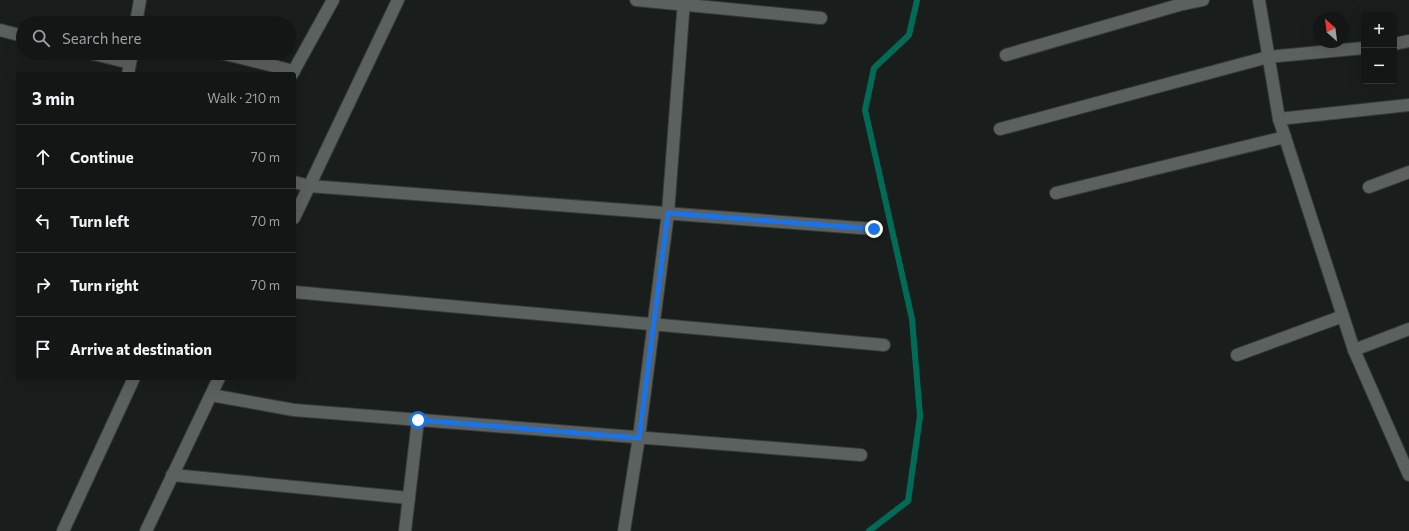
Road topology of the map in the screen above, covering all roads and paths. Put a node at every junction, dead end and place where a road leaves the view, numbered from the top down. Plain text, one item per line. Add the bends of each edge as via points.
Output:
1 (140, 0) edge
2 (333, 0) edge
3 (398, 0) edge
4 (636, 0) edge
5 (1203, 0) edge
6 (1259, 0) edge
7 (683, 2) edge
8 (137, 16) edge
9 (821, 18) dead end
10 (0, 30) edge
11 (16, 34) edge
12 (1409, 41) edge
13 (1397, 43) edge
14 (1361, 48) edge
15 (1006, 55) dead end
16 (1268, 56) junction
17 (115, 60) edge
18 (248, 60) edge
19 (130, 64) edge
20 (293, 72) edge
21 (1409, 105) edge
22 (1279, 119) junction
23 (1000, 129) dead end
24 (1285, 137) junction
25 (1409, 172) edge
26 (296, 183) edge
27 (309, 186) junction
28 (1369, 187) dead end
29 (1056, 193) dead end
30 (668, 213) junction
31 (296, 214) edge
32 (874, 229) dead end
33 (296, 292) edge
34 (1343, 316) junction
35 (654, 323) junction
36 (1409, 329) edge
37 (884, 345) dead end
38 (1354, 350) junction
39 (1237, 355) dead end
40 (133, 380) edge
41 (218, 380) edge
42 (211, 395) junction
43 (418, 420) junction
44 (639, 438) junction
45 (861, 455) dead end
46 (172, 475) junction
47 (1409, 475) edge
48 (409, 498) junction
49 (63, 531) edge
50 (146, 531) edge
51 (405, 531) edge
52 (624, 531) edge

1 - 8 street
2 - 20 street
3 - 27 street
4 - 7 street
5 - 15 street
6 - 16 street
7 - 9 street
7 - 30 street
10 - 11 street
12 - 13 street
14 - 16 street
16 - 22 street
16 - 23 street
17 - 19 street
18 - 20 street
21 - 22 street
22 - 24 street
24 - 29 street
24 - 34 street
25 - 28 street
26 - 27 street
27 - 30 street
27 - 31 street
30 - 32 street
30 - 35 street
33 - 35 street
34 - 38 street
34 - 39 street
35 - 37 street
35 - 44 street
36 - 38 street
38 - 47 street
40 - 49 street
41 - 42 street
42 - 43 street via 294,410
42 - 46 street
43 - 44 street
43 - 48 street
44 - 45 street
44 - 52 street
46 - 48 street
46 - 50 street
48 - 51 street

